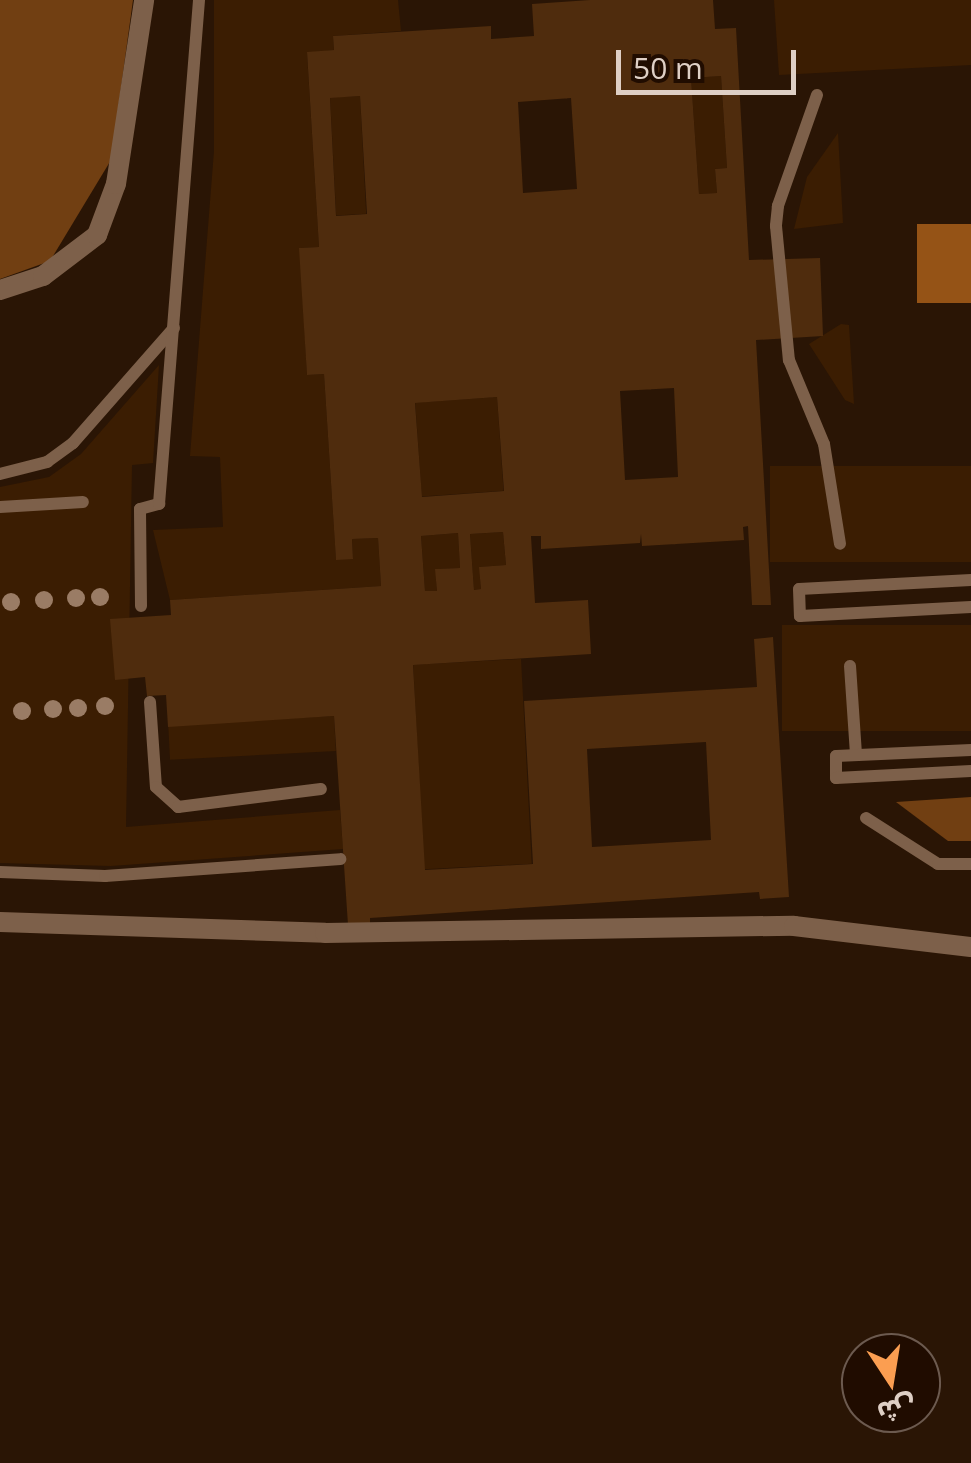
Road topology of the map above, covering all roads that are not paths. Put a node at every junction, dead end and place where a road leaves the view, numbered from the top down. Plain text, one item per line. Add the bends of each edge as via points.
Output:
1 (144, 0) edge
2 (199, 0) edge
3 (817, 95) dead end
4 (0, 290) edge
5 (174, 328) junction
6 (0, 474) edge
7 (83, 502) dead end
8 (0, 507) edge
9 (840, 544) dead end
10 (971, 580) edge
11 (141, 606) dead end
12 (971, 607) edge
13 (850, 666) dead end
14 (150, 702) dead end
15 (971, 750) edge
16 (856, 755) junction
17 (971, 771) edge
18 (321, 789) dead end
19 (866, 818) dead end
20 (340, 859) dead end
21 (971, 864) edge
22 (0, 872) edge
23 (0, 922) edge
24 (971, 947) edge

1 - 4 street via 116,184 97,235 43,276
2 - 5 lane
3 - 9 lane via 776,226 789,360 819,428
5 - 6 lane via 72,443 47,462
5 - 11 lane via 159,504 140,509
7 - 8 lane
10 - 12 lane via 798,589 800,616
13 - 16 lane
14 - 18 lane via 156,787 178,807
15 - 16 lane
16 - 17 lane via 836,756 836,778
19 - 21 lane via 938,864
20 - 22 lane via 106,876
23 - 24 street via 325,933 794,926

